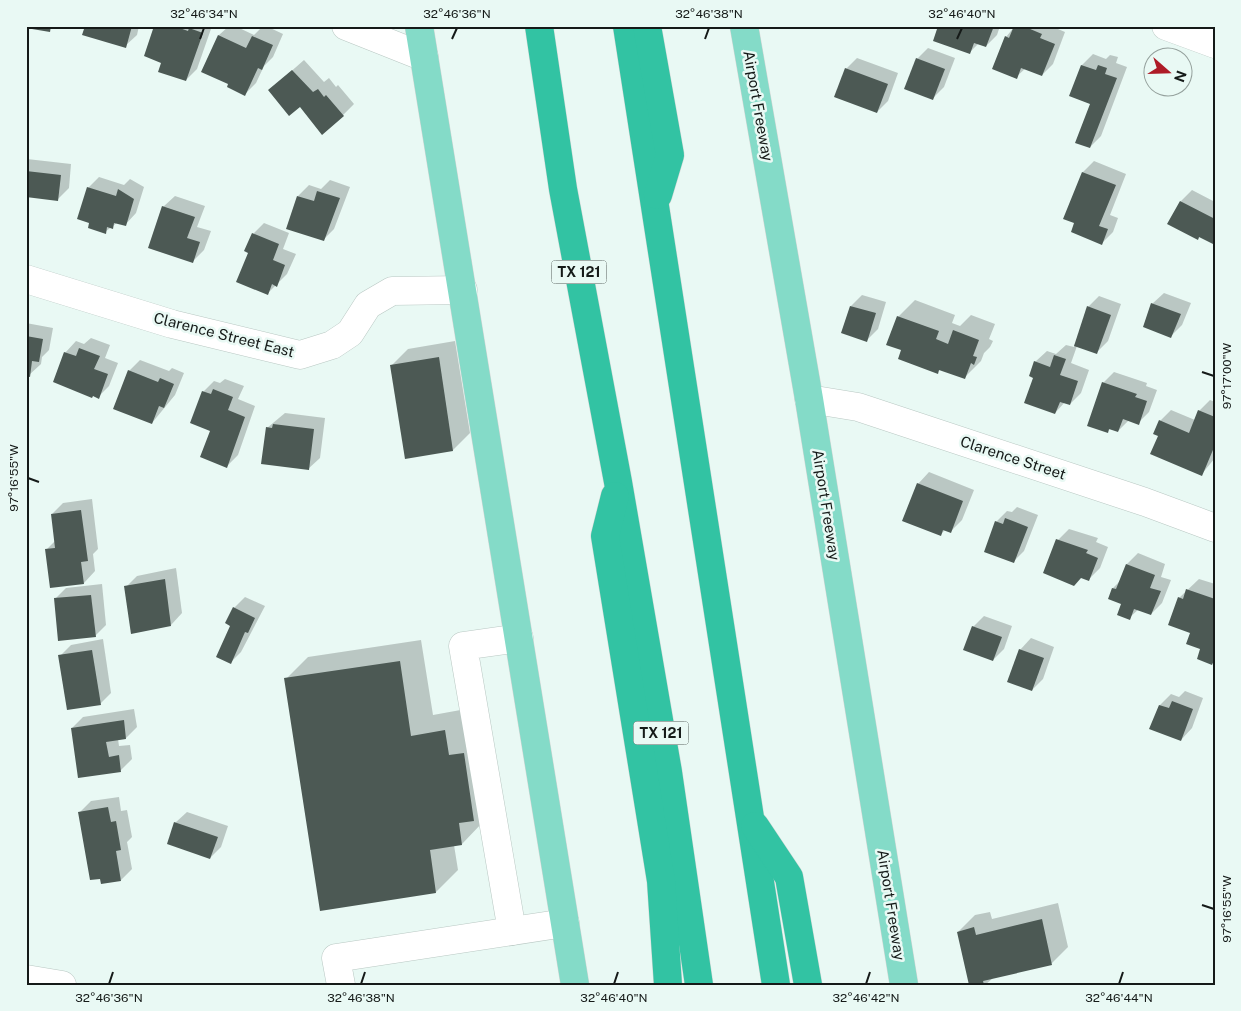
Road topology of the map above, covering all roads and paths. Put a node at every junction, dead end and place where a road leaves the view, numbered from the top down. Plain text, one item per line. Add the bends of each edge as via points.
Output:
1 (346, 26) edge
2 (419, 26) edge
3 (539, 26) edge
4 (627, 26) edge
5 (647, 26) edge
6 (744, 26) edge
7 (1166, 26) edge
8 (1215, 44) edge
9 (424, 57) junction
10 (656, 201) junction
11 (26, 278) edge
12 (463, 290) junction
13 (809, 400) junction
14 (618, 482) junction
15 (1215, 528) edge
16 (519, 638) junction
17 (750, 819) junction
18 (565, 923) junction
19 (512, 931) junction
20 (26, 979) edge
21 (62, 985) edge
22 (342, 985) edge
23 (575, 985) edge
24 (668, 985) edge
25 (698, 985) edge
26 (776, 985) edge
27 (808, 985) edge
28 (904, 985) edge

1 - 9 street
2 - 9 main road
3 - 14 highway, TX 121 via 564,189
4 - 10 highway
5 - 10 highway via 670,155
6 - 13 main road, Airport Freeway
7 - 8 street
9 - 12 main road
10 - 17 highway
11 - 12 street, Clarence Street East via 172,324 300,355 332,345 350,333 368,305 392,291
12 - 16 main road
13 - 15 street, Clarence Street via 858,407
13 - 28 main road, Airport Freeway
14 - 24 highway via 606,536 661,881
14 - 25 highway, TX 121 via 668,772
16 - 18 main road
16 - 19 street via 463,646
17 - 26 highway
17 - 27 highway via 789,877
18 - 19 street
18 - 23 main road
19 - 22 street via 336,958
20 - 21 street

